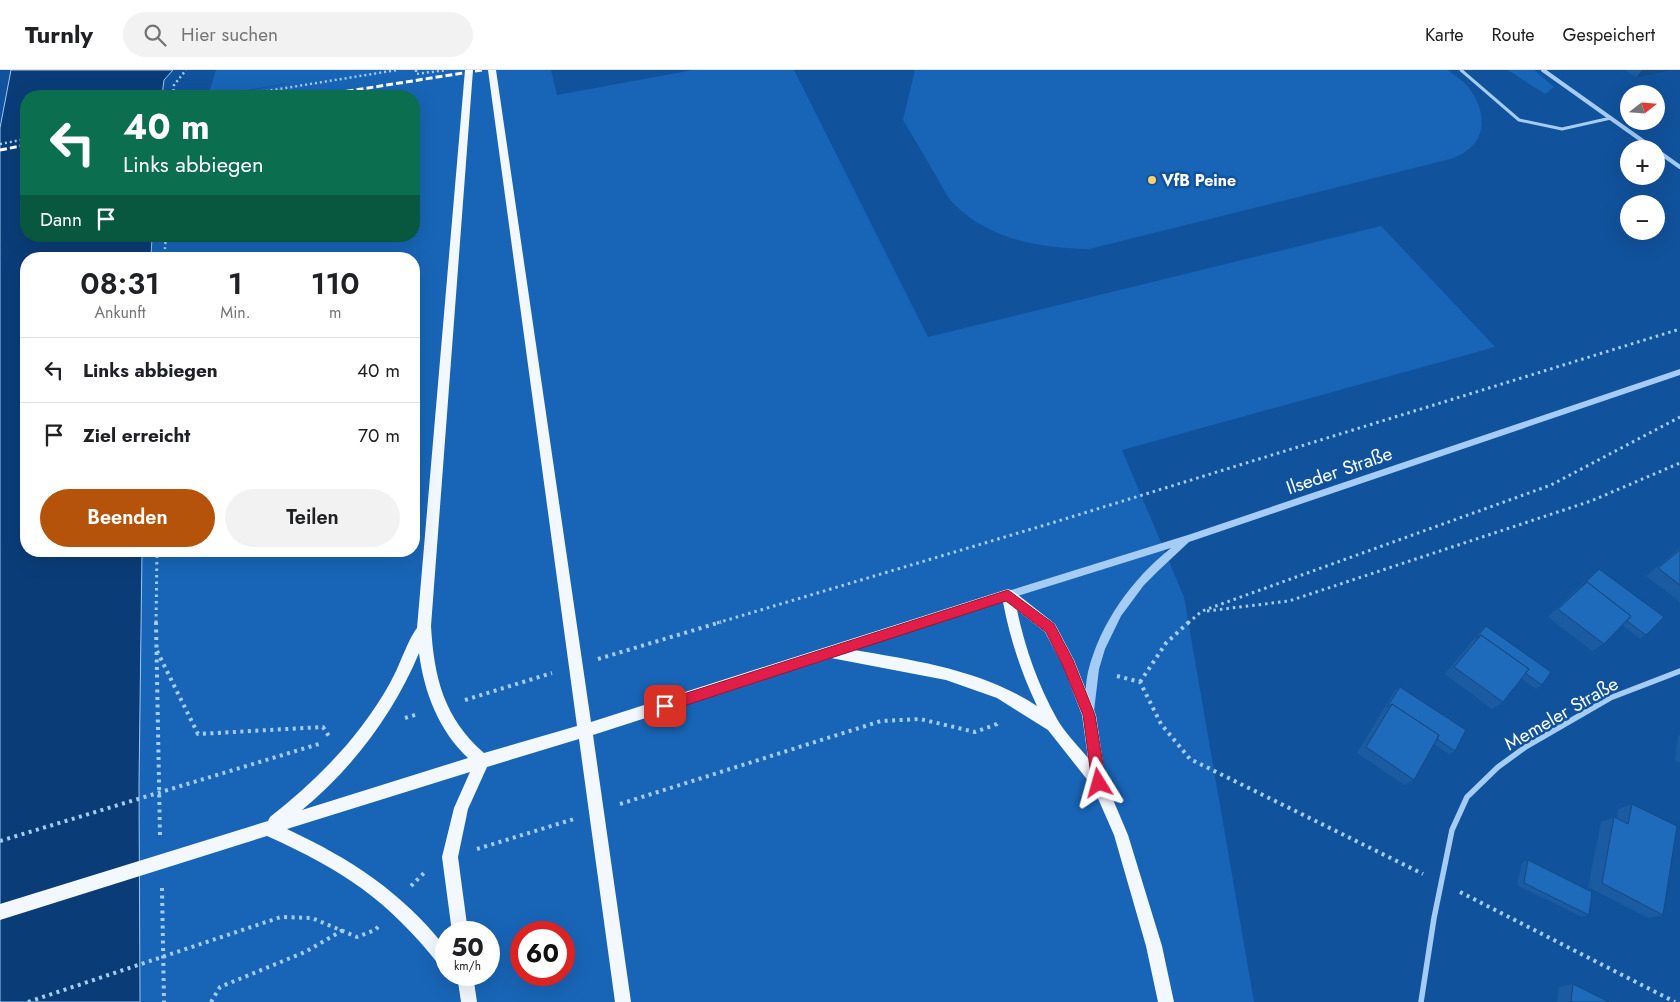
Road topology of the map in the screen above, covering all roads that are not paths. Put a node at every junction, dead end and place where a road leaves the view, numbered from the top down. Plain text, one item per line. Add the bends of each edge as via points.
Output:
1 (469, 70) edge
2 (492, 70) edge
3 (1461, 70) edge
4 (1543, 70) edge
5 (1611, 118) junction
6 (1642, 140) edge
7 (1665, 156) edge
8 (1680, 167) edge
9 (1680, 372) edge
10 (1192, 538) junction
11 (1008, 595) junction
12 (424, 626) junction
13 (829, 652) junction
14 (1680, 671) edge
15 (1089, 715) junction
16 (1053, 725) junction
17 (482, 761) junction
18 (1099, 783) junction
19 (267, 828) junction
20 (0, 912) edge
21 (459, 921) edge
22 (435, 945) edge
23 (623, 1002) edge
24 (1166, 1002) edge
25 (1421, 1002) edge

1 - 12 main road
2 - 23 main road
3 - 5 lane via 1519,120 1562,129
4 - 5 street
5 - 6 street
7 - 8 street
9 - 10 street, Ilseder Straße
10 - 11 street, Ilseder Straße
10 - 15 street via 1159,562 1131,592 1109,628 1094,670
11 - 13 main road
11 - 15 main road via 1050,628
11 - 16 main road via 1016,637 1030,677
12 - 17 main road via 424,654 440,708 469,751
12 - 19 main road via 402,676 368,730 327,778 299,805
13 - 16 main road via 957,677 984,686
13 - 17 main road via 647,712
14 - 25 street, Memeler Straße via 1610,698 1527,746 1498,767 1467,797 1452,830
15 - 18 main road
16 - 18 main road
17 - 19 main road
17 - 21 main road via 461,808 450,857
18 - 24 main road via 1121,835 1154,946
19 - 20 main road
19 - 22 main road via 339,862 368,882 396,903

